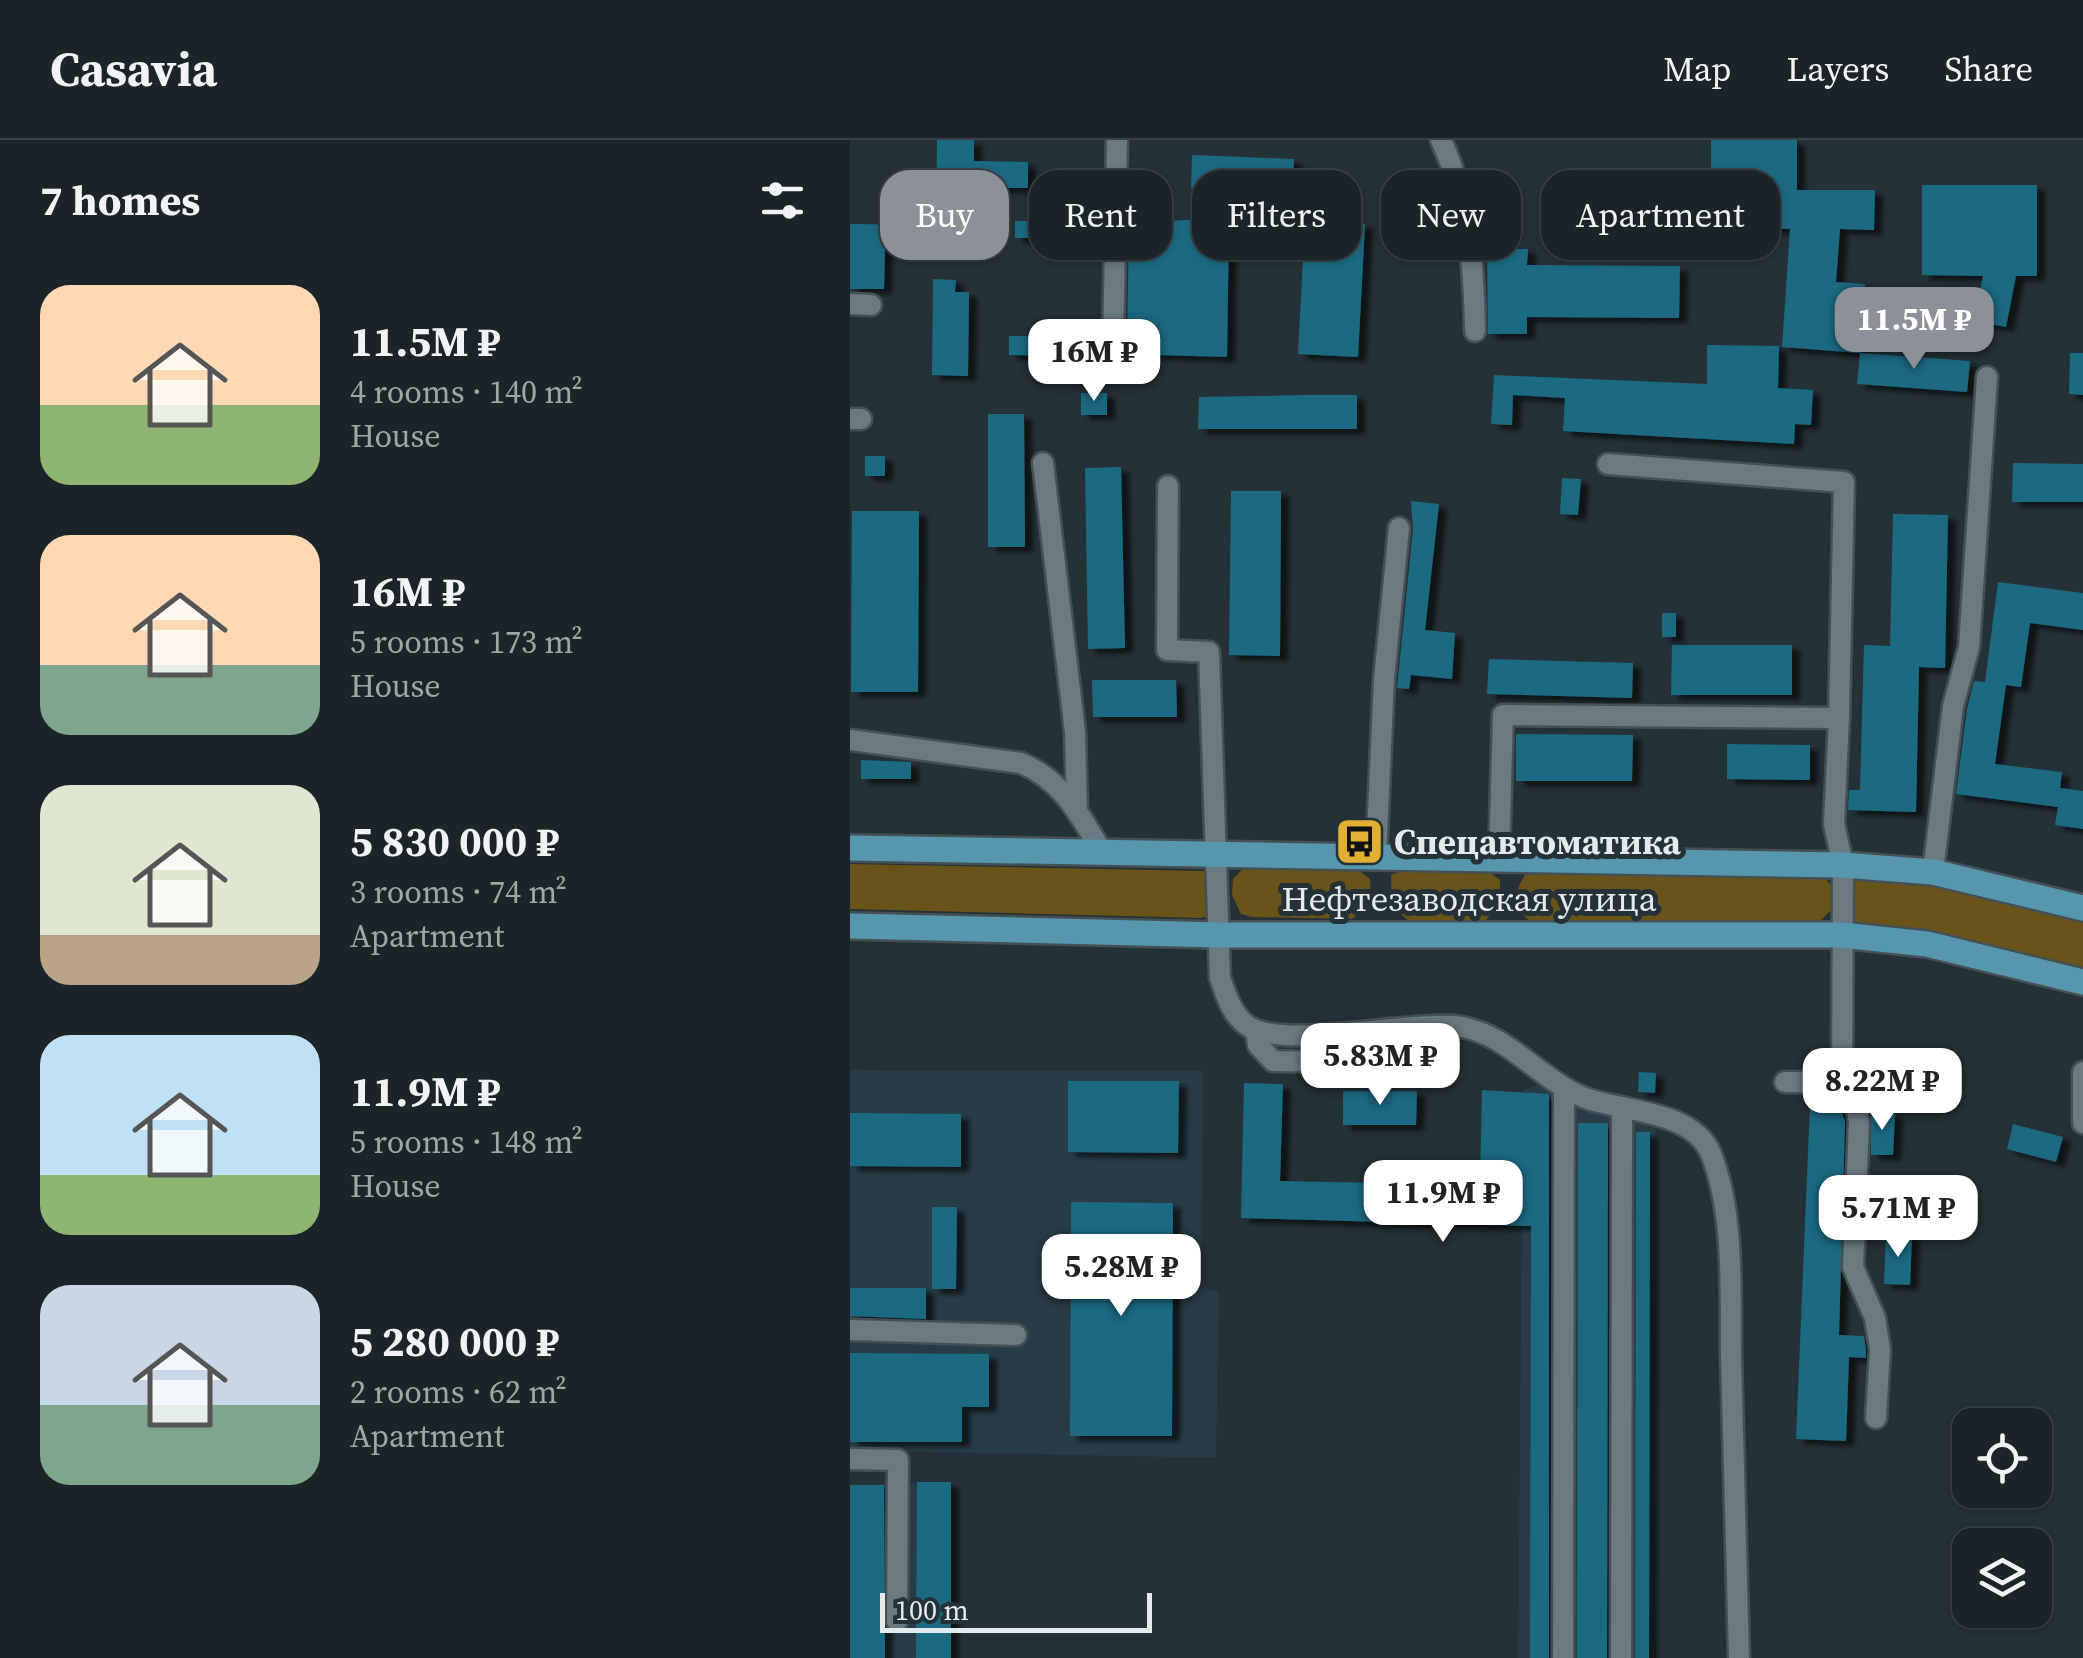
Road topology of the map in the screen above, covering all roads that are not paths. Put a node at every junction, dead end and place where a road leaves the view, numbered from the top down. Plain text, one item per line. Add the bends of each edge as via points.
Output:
1 (1117, 140) edge
2 (1441, 140) edge
3 (1475, 331) dead end
4 (1113, 345) dead end
5 (1987, 377) dead end
6 (1043, 463) dead end
7 (1608, 464) dead end
8 (1168, 486) dead end
9 (1399, 528) dead end
10 (1838, 718) junction
11 (850, 740) edge
12 (1077, 809) junction
13 (850, 848) edge
14 (1102, 852) junction
15 (1216, 855) junction
16 (1376, 858) junction
17 (1499, 860) junction
18 (1843, 865) junction
19 (1932, 872) junction
20 (2083, 908) edge
21 (850, 926) edge
22 (1219, 935) junction
23 (1841, 935) junction
24 (2083, 982) edge
25 (1256, 1031) junction
26 (1346, 1062) dead end
27 (2083, 1072) edge
28 (1898, 1074) dead end
29 (1786, 1082) dead end
30 (1842, 1082) junction
31 (1564, 1090) junction
32 (1622, 1111) junction
33 (2083, 1123) edge
34 (850, 1330) edge
35 (1016, 1335) dead end
36 (1876, 1418) dead end
37 (850, 1459) edge
38 (897, 1621) dead end
39 (1563, 1658) edge
40 (1621, 1658) edge
41 (1739, 1658) edge

1 - 4 street
2 - 3 street via 1466,214
5 - 19 street via 1969,647 1953,706
6 - 12 street via 1075,732
7 - 10 street via 1844,482
8 - 15 street via 1168,650 1209,652
9 - 16 street
10 - 17 street via 1503,715
10 - 18 street via 1834,824
11 - 12 street via 1021,763 1041,771
12 - 14 street
13 - 14 main road, Нефтезаводская улица
14 - 15 main road, Нефтезаводская улица
15 - 16 main road, Нефтезаводская улица
15 - 22 street
16 - 17 main road, Нефтезаводская улица
17 - 18 main road, Нефтезаводская улица
18 - 19 main road, Нефтезаводская улица
18 - 23 street
19 - 20 main road, Нефтезаводская улица
21 - 22 main road, Нефтезаводская улица
22 - 23 main road, Нефтезаводская улица
22 - 25 street via 1220,978 1230,1005
23 - 24 main road, Нефтезаводская улица via 1927,944
23 - 30 street
25 - 26 street via 1258,1046 1273,1062
25 - 31 street via 1465,1027 1491,1037
27 - 33 street
28 - 30 street via 1872,1083
29 - 30 street
30 - 36 street via 1859,1121 1853,1267 1880,1349
31 - 32 street
31 - 39 street
32 - 40 street
32 - 41 street via 1694,1130 1710,1150 1720,1183 1729,1263
34 - 35 street
37 - 38 street via 898,1460

